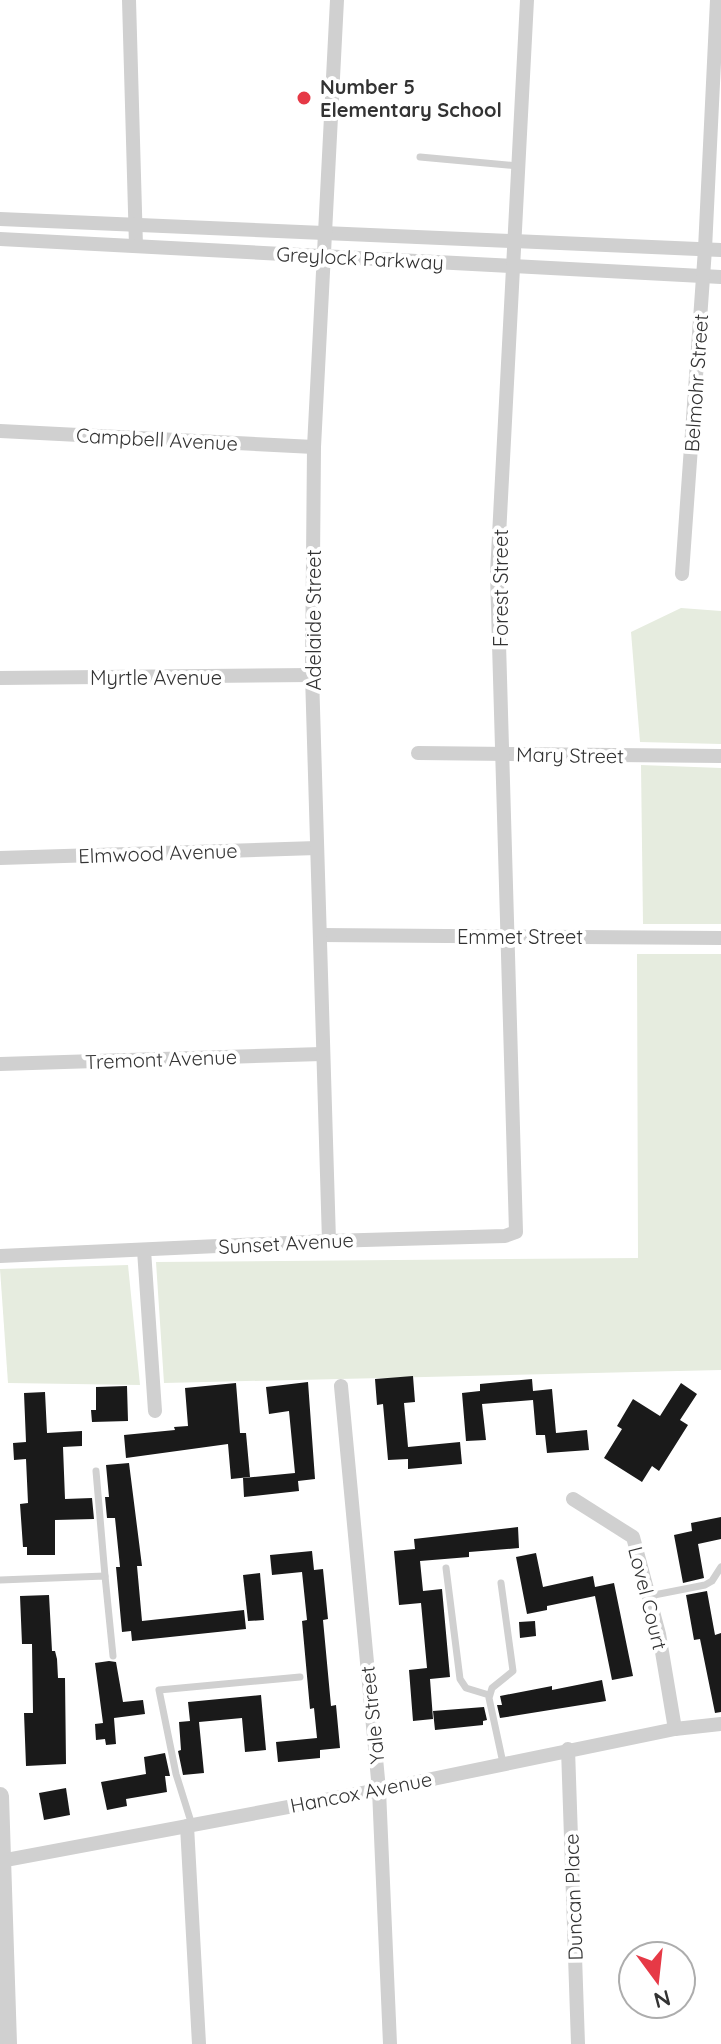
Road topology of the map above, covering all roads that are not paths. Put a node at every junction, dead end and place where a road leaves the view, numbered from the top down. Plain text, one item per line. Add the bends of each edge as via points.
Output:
1 (129, 0) edge
2 (337, 0) edge
3 (527, 0) edge
4 (717, 0) edge
5 (420, 157) dead end
6 (518, 166) junction
7 (0, 219) edge
8 (136, 224) junction
9 (326, 233) junction
10 (0, 239) edge
11 (514, 242) junction
12 (136, 246) junction
13 (705, 249) junction
14 (721, 250) edge
15 (325, 256) junction
16 (513, 266) junction
17 (703, 276) junction
18 (721, 277) edge
19 (0, 431) edge
20 (314, 447) junction
21 (682, 574) dead end
22 (312, 675) junction
23 (0, 678) edge
24 (418, 753) dead end
25 (502, 754) junction
26 (721, 756) edge
27 (317, 848) junction
28 (0, 858) edge
29 (320, 935) junction
30 (509, 935) junction
31 (721, 938) edge
32 (322, 1054) junction
33 (0, 1064) edge
34 (516, 1177) joint
35 (329, 1241) junction
36 (144, 1250) junction
37 (0, 1256) edge
38 (341, 1386) dead end
39 (155, 1411) dead end
40 (96, 1471) dead end
41 (573, 1499) dead end
42 (721, 1567) edge
43 (446, 1568) dead end
44 (105, 1576) junction
45 (0, 1580) edge
46 (501, 1583) dead end
47 (649, 1596) junction
48 (113, 1656) dead end
49 (300, 1677) dead end
50 (489, 1695) junction
51 (721, 1724) edge
52 (675, 1729) junction
53 (568, 1749) junction
54 (503, 1763) junction
55 (379, 1790) junction
56 (0, 1796) edge
57 (190, 1825) junction
58 (2, 1860) edge
59 (8, 2044) edge
60 (199, 2044) edge
61 (390, 2044) edge
62 (578, 2044) edge

1 - 8 street
2 - 9 street, Adelaide Street
3 - 6 street, Forest Street
4 - 13 street, Belmohr Street
5 - 6 lane
6 - 11 street, Forest Street
7 - 8 street, Greylock Parkway
8 - 9 street, Greylock Parkway
8 - 12 street
9 - 11 street, Greylock Parkway
9 - 15 street, Adelaide Street
10 - 12 street, Greylock Parkway
11 - 13 street, Greylock Parkway
11 - 16 street, Forest Street
12 - 15 street, Greylock Parkway
13 - 14 street, Greylock Parkway
13 - 17 street, Belmohr Street
15 - 16 street, Greylock Parkway
15 - 20 street, Adelaide Street
16 - 17 street, Greylock Parkway
16 - 25 street, Forest Street via 497,574
17 - 18 street, Greylock Parkway
17 - 21 street, Belmohr Street
19 - 20 street, Campbell Avenue
20 - 22 street, Adelaide Street
22 - 23 street, Myrtle Avenue
22 - 27 street, Adelaide Street
24 - 25 street, Mary Street
25 - 26 street, Mary Street
25 - 30 street, Forest Street
27 - 28 street, Elmwood Avenue
27 - 29 street, Adelaide Street
29 - 30 street, Emmet Street
29 - 32 street, Adelaide Street
30 - 31 street, Emmet Street
30 - 34 street, Forest Street
32 - 33 street, Tremont Avenue
32 - 35 street, Adelaide Street
34 - 35 street, Sunset Avenue via 516,1232 505,1236
35 - 36 street, Sunset Avenue
36 - 37 street, Sunset Avenue
36 - 39 street
38 - 55 street, Yale Street
40 - 44 lane
41 - 47 street, Lovel Court via 633,1537
42 - 47 lane via 705,1585
43 - 50 lane via 460,1679 466,1688
44 - 45 lane
44 - 48 lane
46 - 50 lane via 513,1671
47 - 52 street, Lovel Court
49 - 57 lane via 159,1690
50 - 54 lane
51 - 52 street, Hancox Avenue
52 - 53 street, Hancox Avenue
53 - 54 street, Hancox Avenue
53 - 62 street, Duncan Place
54 - 55 street, Hancox Avenue
55 - 57 street, Hancox Avenue
55 - 61 street, Yale Street
56 - 58 street
57 - 58 street, Hancox Avenue
57 - 60 street
58 - 59 street

